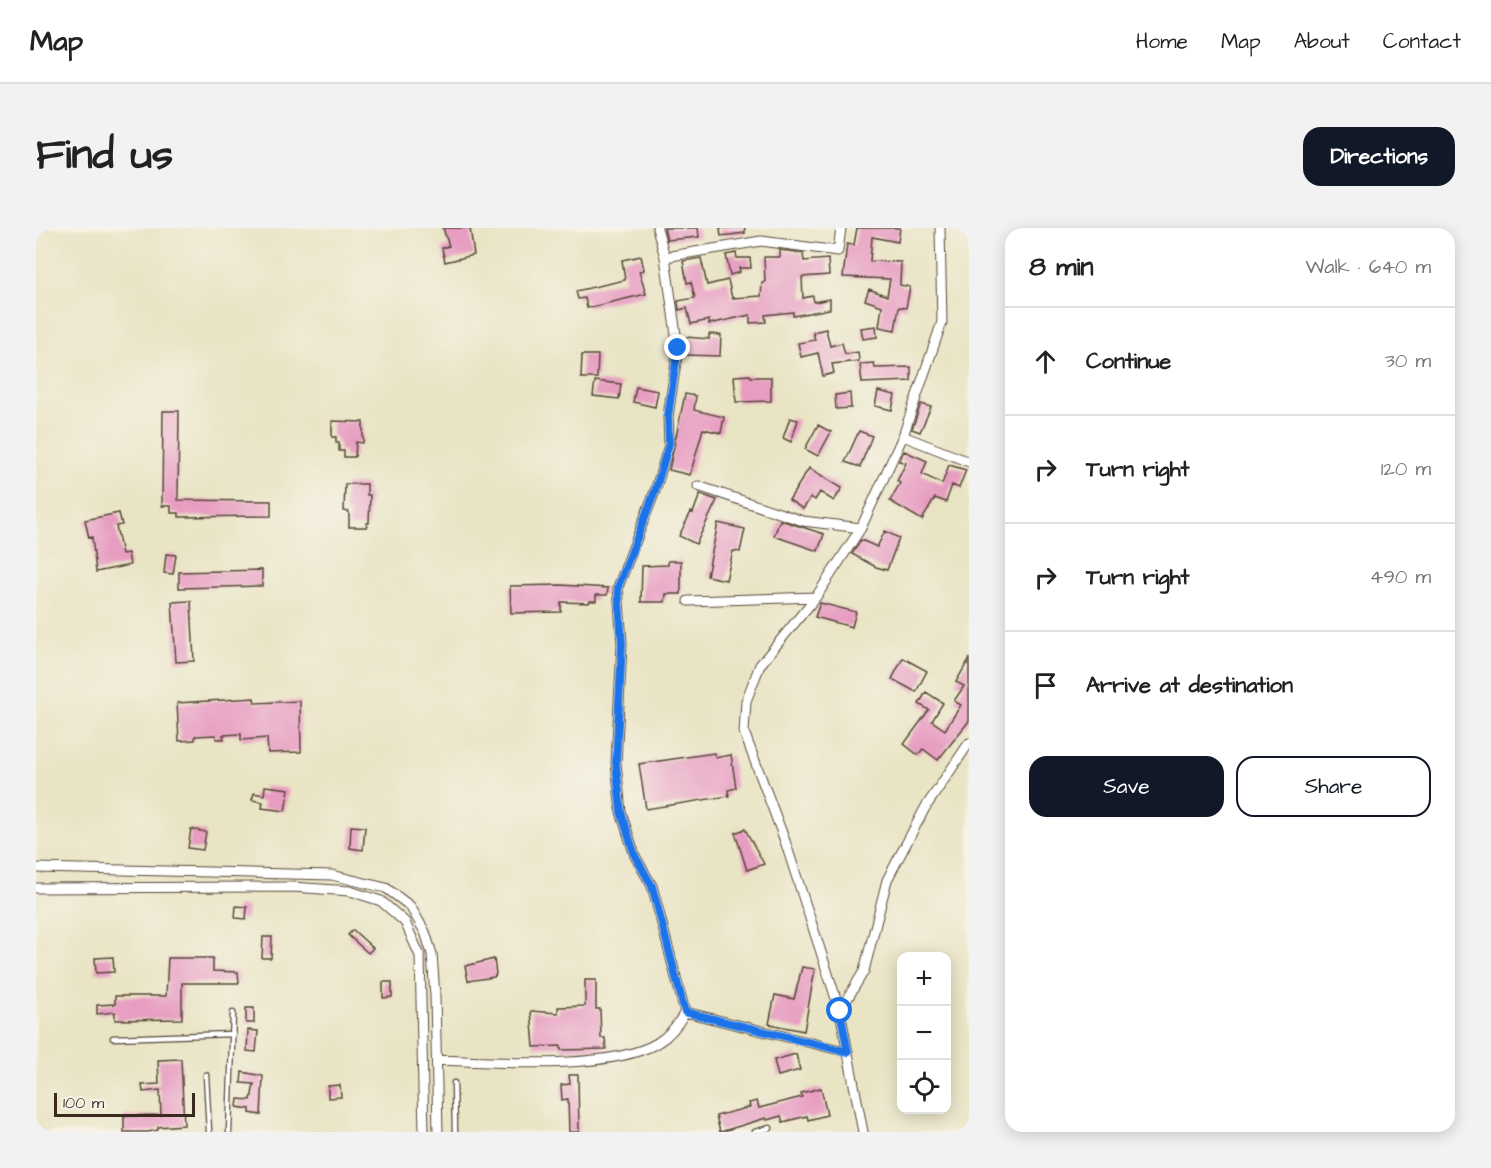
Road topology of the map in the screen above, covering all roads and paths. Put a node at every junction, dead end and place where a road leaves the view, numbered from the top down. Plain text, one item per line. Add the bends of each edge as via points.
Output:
1 (657, 228) edge
2 (841, 228) edge
3 (940, 228) edge
4 (665, 257) junction
5 (903, 436) junction
6 (969, 462) edge
7 (698, 486) dead end
8 (861, 528) junction
9 (816, 597) junction
10 (688, 601) dead end
11 (969, 743) edge
12 (36, 867) edge
13 (36, 888) edge
14 (840, 1011) junction
15 (685, 1012) junction
16 (233, 1013) dead end
17 (233, 1034) junction
18 (113, 1038) dead end
19 (848, 1052) junction
20 (437, 1060) junction
21 (206, 1075) dead end
22 (454, 1083) dead end
23 (770, 1128) dead end
24 (209, 1132) edge
25 (229, 1132) edge
26 (424, 1132) edge
27 (438, 1132) edge
28 (455, 1132) edge
29 (754, 1132) edge
30 (863, 1132) edge

1 - 4 street
2 - 4 street via 838,250 761,241
3 - 5 street via 942,322
4 - 15 street via 678,348 668,416 669,444 618,587 622,644 616,763 621,812 635,856 652,886
5 - 6 street
5 - 8 street
7 - 8 street via 803,521
8 - 9 street
9 - 10 street
9 - 14 street via 760,664 746,701 744,732
11 - 14 street via 925,808 886,880 864,971
12 - 20 street via 332,874 386,888 410,906 432,954
13 - 26 street via 292,887 350,891 381,901 405,922 420,956
14 - 19 street
15 - 19 street
15 - 20 street via 657,1043 614,1058 528,1063
16 - 17 lane
17 - 18 lane
17 - 25 lane
19 - 30 street
20 - 27 street
21 - 24 lane
22 - 28 lane
23 - 29 lane

